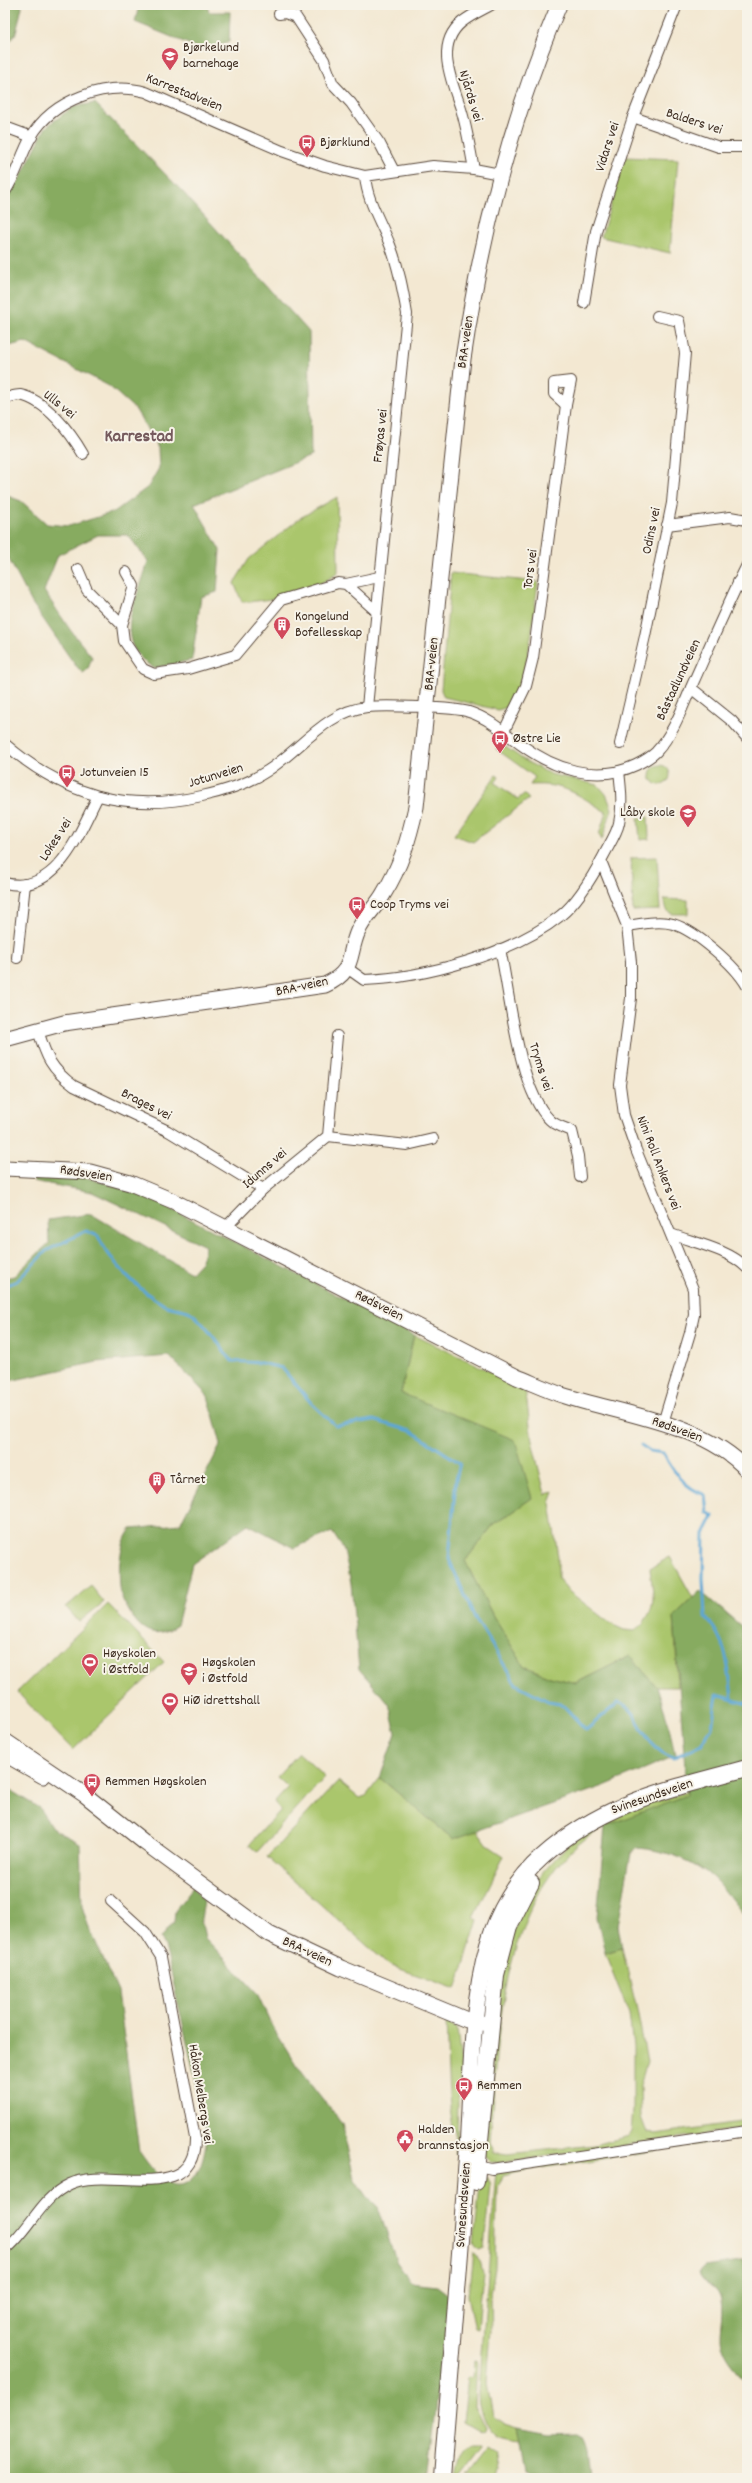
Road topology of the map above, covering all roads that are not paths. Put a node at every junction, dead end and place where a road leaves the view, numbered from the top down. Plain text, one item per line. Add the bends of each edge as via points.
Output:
1 (491, 5) edge
2 (559, 5) edge
3 (677, 5) edge
4 (279, 14) dead end
5 (633, 117) junction
6 (5, 127) edge
7 (32, 136) junction
8 (747, 147) edge
9 (474, 169) junction
10 (394, 171) junction
11 (500, 174) junction
12 (365, 176) junction
13 (5, 192) edge
14 (584, 303) dead end
15 (657, 316) dead end
16 (5, 398) edge
17 (566, 405) dead end
18 (83, 454) dead end
19 (747, 520) edge
20 (667, 525) junction
21 (747, 564) edge
22 (78, 569) dead end
23 (126, 572) dead end
24 (379, 577) junction
25 (738, 582) junction
26 (346, 584) junction
27 (747, 591) edge
28 (376, 611) junction
29 (122, 625) junction
30 (690, 688) junction
31 (367, 707) junction
32 (428, 709) junction
33 (504, 731) junction
34 (747, 738) edge
35 (5, 744) edge
36 (620, 744) dead end
37 (619, 771) junction
38 (98, 796) junction
39 (601, 861) junction
40 (5, 883) edge
41 (24, 884) junction
42 (627, 926) junction
43 (500, 949) junction
44 (17, 958) dead end
45 (347, 968) junction
46 (747, 986) edge
47 (38, 1030) junction
48 (337, 1036) dead end
49 (5, 1039) edge
50 (328, 1136) junction
51 (433, 1139) dead end
52 (5, 1168) edge
53 (580, 1177) dead end
54 (263, 1189) junction
55 (225, 1228) junction
56 (671, 1234) junction
57 (747, 1268) edge
58 (662, 1423) junction
59 (747, 1470) edge
60 (5, 1741) edge
61 (5, 1754) edge
62 (747, 1768) edge
63 (144, 1842) junction
64 (111, 1900) dead end
65 (482, 2024) junction
66 (747, 2131) edge
67 (478, 2166) junction
68 (5, 2250) edge
69 (442, 2478) edge
70 (449, 2478) edge

1 - 9 street, Njårds vei via 462,22 450,38 447,56 447,71 461,110
2 - 11 main road, BRA-veien via 528,84
3 - 5 street, Vidars vei
4 - 10 street via 285,13 296,17 324,60 333,84 360,115 380,144
5 - 8 street, Balders vei via 719,146
5 - 14 street, Vidars vei via 594,236
6 - 7 street
7 - 12 street, Karrestadveien via 51,115 76,99 101,90 129,87 282,151
7 - 13 street, Karrestadveien
9 - 10 street, Karrestadveien via 433,166
9 - 11 street, Karrestadveien
10 - 12 street, Karrestadveien
11 - 32 main road, BRA-veien via 479,264 463,359
12 - 24 street, Frøyas vei via 366,193 390,245 402,280 407,314
15 - 20 street, Odins vei via 679,321 685,354 672,503
16 - 18 street, Ulls vei via 19,395 35,401 71,433
17 - 33 street, Tors vei via 533,658 526,686
19 - 20 street via 730,517
20 - 36 street, Odins vei
21 - 25 street, Båstadlundveien
22 - 29 street via 87,590
23 - 29 street via 134,586
24 - 26 street
24 - 28 street, Frøyas vei
25 - 27 street
25 - 30 street, Båstadlundveien
26 - 28 street
26 - 29 street via 338,583 280,600 235,655 188,669 154,674 143,669 124,641
28 - 31 street, Frøyas vei
30 - 34 street via 732,721
30 - 37 street, Båstadlundveien via 675,725 656,752 638,764
31 - 32 street, Jotunveien
31 - 38 street, Jotunveien via 342,713 318,729 285,758 249,782 212,794 174,802 154,803
32 - 33 street, Båstadlundveien via 468,712
32 - 45 main road, BRA-veien via 416,807 409,839 391,881 358,930
33 - 37 street, Båstadlundveien via 540,757 560,767 582,773 602,774
35 - 38 street, Jotunveien via 31,766 63,783
37 - 39 street via 622,799 619,823
38 - 41 street, Lokes vei via 81,830 54,871 40,880
39 - 42 street, Nini Roll Ankers vei
39 - 43 street via 561,915 543,929
40 - 41 street, Lokes vei
41 - 44 street
42 - 46 street via 648,923 673,924 702,940 728,960
42 - 56 street, Nini Roll Ankers vei via 631,998 620,1085 624,1115
43 - 45 street via 419,973 381,979 364,980
43 - 53 street, Tryms vei via 517,1045 533,1097 551,1121 572,1131
45 - 47 main road, BRA-veien via 334,981 325,985 134,1012
47 - 49 main road, BRA-veien
47 - 54 street, Brages vei via 46,1057 60,1075 74,1086 164,1129
48 - 50 street
50 - 51 street via 407,1145
50 - 54 street, Idunns vei
52 - 55 main road, Rødsveien via 90,1172 117,1179 173,1200
54 - 55 street, Idunns vei
55 - 58 main road, Rødsveien via 517,1376 562,1395
56 - 57 street via 722,1252
56 - 58 street, Nini Roll Ankers vei via 693,1289 694,1315
58 - 59 main road, Rødsveien via 722,1448
60 - 63 main road, BRA-veien via 85,1795
61 - 63 main road, BRA-veien via 61,1786
62 - 65 highway, Svinesundsveien via 621,1805 595,1818 564,1841 523,1895 509,1926
63 - 65 main road, BRA-veien via 251,1921 290,1946
64 - 68 street, Håkon Melbergs vei via 145,1932 161,1957 194,2131 194,2154 186,2168 168,2179 92,2178 71,2183 50,2197
65 - 67 highway, Svinesundsveien
65 - 69 highway, Svinesundsveien
66 - 67 street via 492,2169
67 - 70 highway, Svinesundsveien

